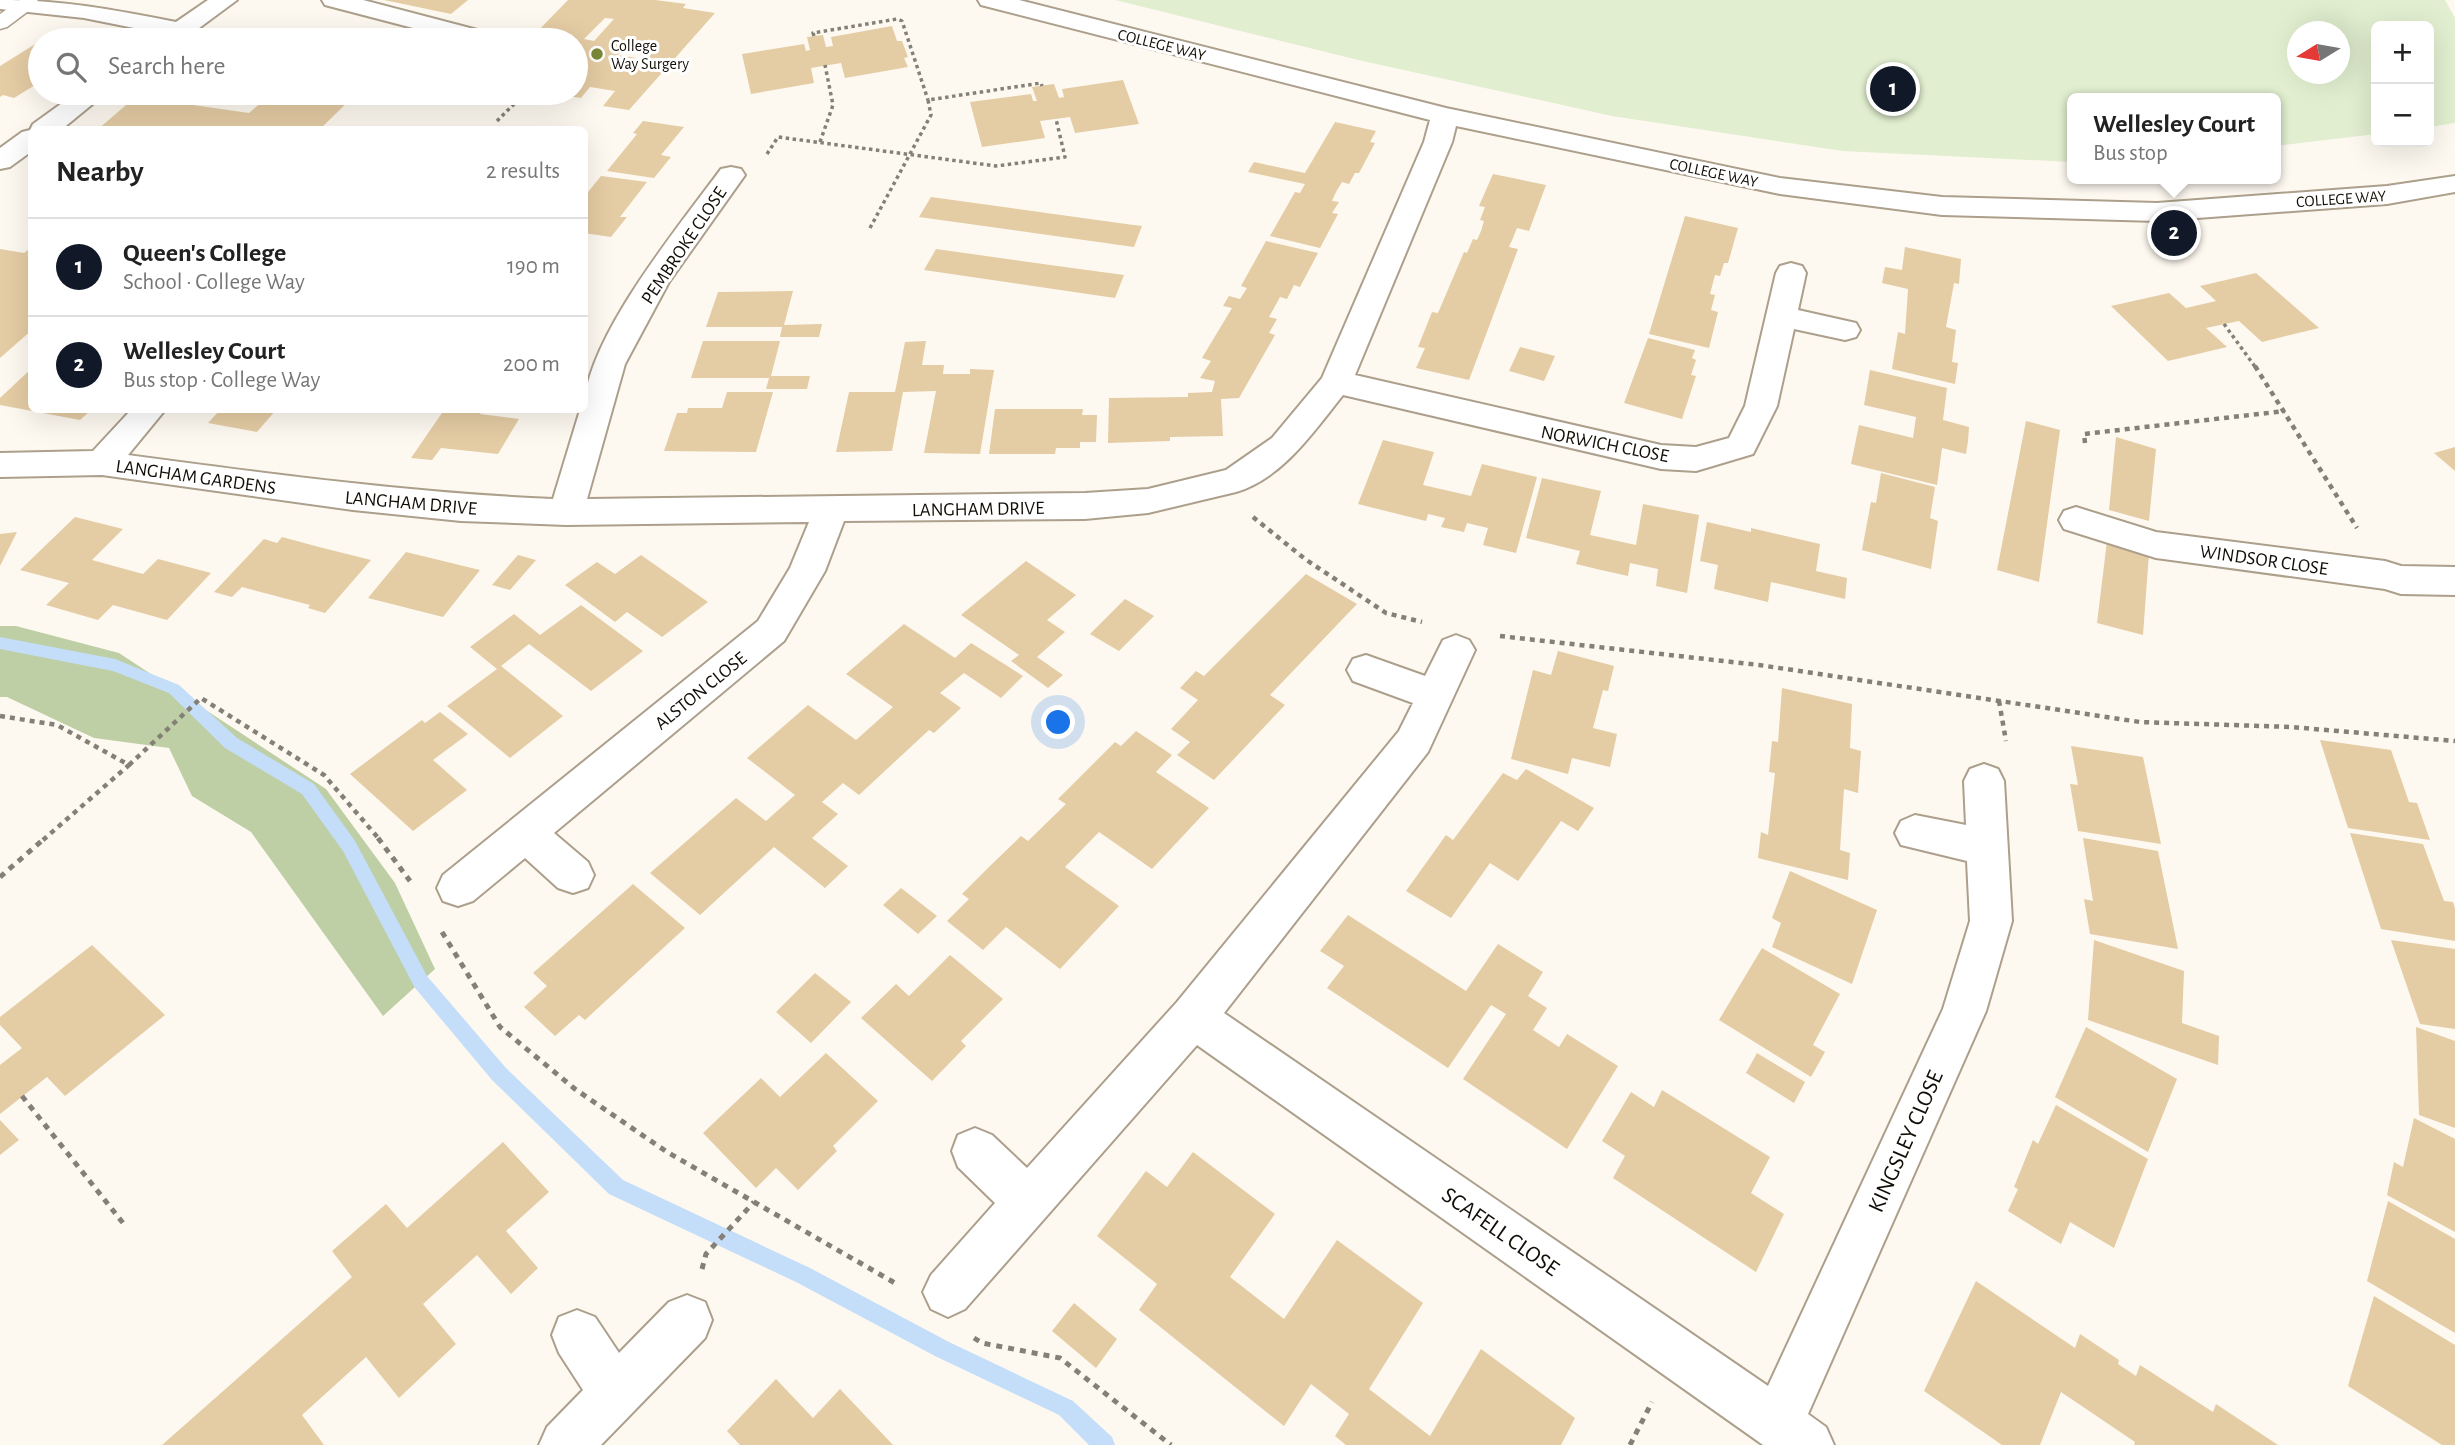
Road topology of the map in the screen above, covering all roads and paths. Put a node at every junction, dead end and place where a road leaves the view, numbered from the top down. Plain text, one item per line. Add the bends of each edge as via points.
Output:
1 (225, 0) edge
2 (334, 0) edge
3 (990, 0) edge
4 (0, 2) edge
5 (29, 4) junction
6 (0, 23) edge
7 (149, 28) edge
8 (184, 28) edge
9 (442, 28) edge
10 (814, 36) dead end
11 (825, 65) dead end
12 (1042, 86) dead end
13 (928, 100) junction
14 (77, 105) edge
15 (513, 105) edge
16 (1445, 116) junction
17 (1056, 119) dead end
18 (497, 121) dead end
19 (48, 126) edge
20 (28, 141) edge
21 (820, 142) junction
22 (910, 153) junction
23 (0, 161) edge
24 (731, 175) joint
25 (2455, 184) edge
26 (870, 228) dead end
27 (1791, 273) dead end
28 (1781, 316) junction
29 (2224, 324) dead end
30 (1845, 330) dead end
31 (1336, 382) junction
32 (2285, 411) junction
33 (146, 413) edge
34 (2085, 443) dead end
35 (102, 463) junction
36 (0, 465) edge
37 (1214, 486) junction
38 (290, 488) joint
39 (831, 511) junction
40 (566, 512) junction
41 (2076, 520) dead end
42 (2385, 575) junction
43 (2455, 581) edge
44 (1458, 640) junction
45 (1366, 670) dead end
46 (1435, 695) junction
47 (0, 716) edge
48 (2455, 741) edge
49 (129, 765) junction
50 (1984, 781) dead end
51 (525, 833) junction
52 (1915, 834) dead end
53 (1987, 847) junction
54 (573, 875) dead end
55 (0, 877) edge
56 (443, 899) junction
57 (1193, 1017) junction
58 (22, 1096) dead end
59 (975, 1151) dead end
60 (1027, 1201) junction
61 (754, 1202) junction
62 (124, 1223) dead end
63 (706, 1254) dead end
64 (939, 1304) junction
65 (687, 1320) dead end
66 (577, 1335) dead end
67 (615, 1393) junction
68 (1793, 1434) edge
69 (565, 1445) edge
70 (1171, 1445) edge

1 - 8 street
2 - 9 street
3 - 16 street, COLLEGE WAY
4 - 5 street
5 - 6 lane
5 - 7 street via 85,10
10 - 13 path via 902,21
11 - 21 path via 835,113
12 - 13 path
13 - 22 path via 931,115
14 - 19 street
15 - 18 path
16 - 25 street, COLLEGE WAY via 1780,186 1941,206 2157,212 2387,195
16 - 31 street, LANGHAM DRIVE
17 - 22 path via 1065,157 996,166
20 - 23 street
21 - 22 path
21 - 24 path via 779,137 759,167
22 - 26 path
24 - 40 street, PEMBROKE CLOSE via 655,280 609,364
27 - 28 street, NORWICH CLOSE
28 - 30 street
28 - 31 street, NORWICH CLOSE via 1760,406 1741,446 1696,459 1610,447
29 - 32 path
31 - 37 street, LANGHAM DRIVE via 1284,446 1236,480
32 - 34 path via 2084,434
32 - 42 path
33 - 35 street, LANGHAM GARDENS
35 - 36 street, LANGHAM GARDENS
35 - 38 street, LANGHAM GARDENS
37 - 39 street, LANGHAM DRIVE via 1148,501 1085,506
37 - 44 path via 1305,559 1386,613
38 - 40 street, LANGHAM DRIVE via 461,508
39 - 40 street, LANGHAM DRIVE
39 - 51 street, ALSTON CLOSE via 807,571 771,631
41 - 42 street, WINDSOR CLOSE via 2156,545
42 - 43 street, WINDSOR CLOSE via 2401,580
44 - 46 street
44 - 48 path via 1759,665 2140,722 2291,727
45 - 46 street
46 - 57 street via 1414,741
47 - 49 path via 57,725
49 - 55 path
49 - 56 path via 201,698 324,775
50 - 53 street, KINGSLEY CLOSE
51 - 54 street
51 - 56 street, ALSTON CLOSE
52 - 53 street
53 - 68 street, KINGSLEY CLOSE via 1991,921 1964,1011
56 - 61 path via 500,1027 575,1089
57 - 60 street
57 - 68 street, SCAFELL CLOSE
58 - 62 path
59 - 60 street
60 - 64 street
61 - 63 path
61 - 64 path
64 - 70 path via 982,1343 1060,1358
65 - 67 street
66 - 67 street
67 - 69 street

